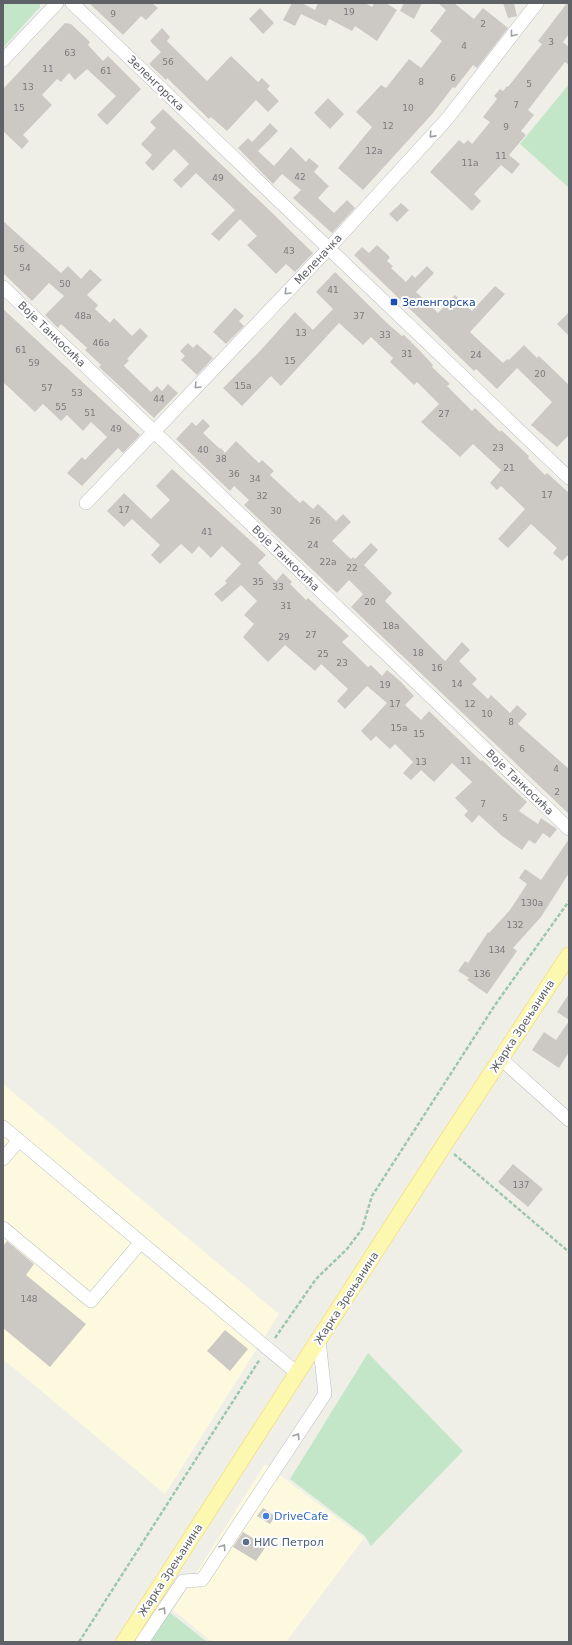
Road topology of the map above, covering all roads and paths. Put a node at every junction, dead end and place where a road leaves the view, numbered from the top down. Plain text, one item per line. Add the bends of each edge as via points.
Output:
1 (57, 3) edge
2 (72, 3) edge
3 (537, 3) edge
4 (3, 60) edge
5 (329, 248) junction
6 (3, 287) edge
7 (154, 432) junction
8 (569, 478) edge
9 (86, 503) dead end
10 (569, 829) edge
11 (569, 901) edge
12 (569, 955) edge
13 (500, 1059) junction
14 (569, 1120) edge
15 (3, 1127) edge
16 (19, 1140) junction
17 (444, 1145) junction
18 (3, 1159) edge
19 (3, 1228) edge
20 (140, 1242) junction
21 (569, 1252) edge
22 (319, 1340) junction
23 (267, 1348) junction
24 (298, 1373) junction
25 (79, 1642) edge
26 (124, 1642) edge
27 (142, 1642) edge

1 - 4 street
2 - 5 street, Зеленгорска
3 -> 5 street, Меленачка via 447,119
5 -> 7 street, Меленачка
5 - 8 street, Зеленгорска
6 - 7 street, Воје Танкосића
7 - 9 street, Меленачка
7 - 10 street, Воје Танкосића
11 - 23 path via 495,1005 372,1196 362,1229 347,1249 316,1279
12 - 13 main road, Жарка Зрењанина
13 - 14 street
13 - 17 main road, Жарка Зрењанина
15 - 16 street
16 - 18 street
16 - 20 street
17 - 21 path
17 - 22 main road, Жарка Зрењанина
19 - 20 street via 91,1301
20 - 23 street
22 - 24 main road, Жарка Зрењанина
27 -> 22 street via 183,1581 202,1580 325,1394
23 - 24 street
23 - 25 path
24 - 26 main road, Жарка Зрењанина

